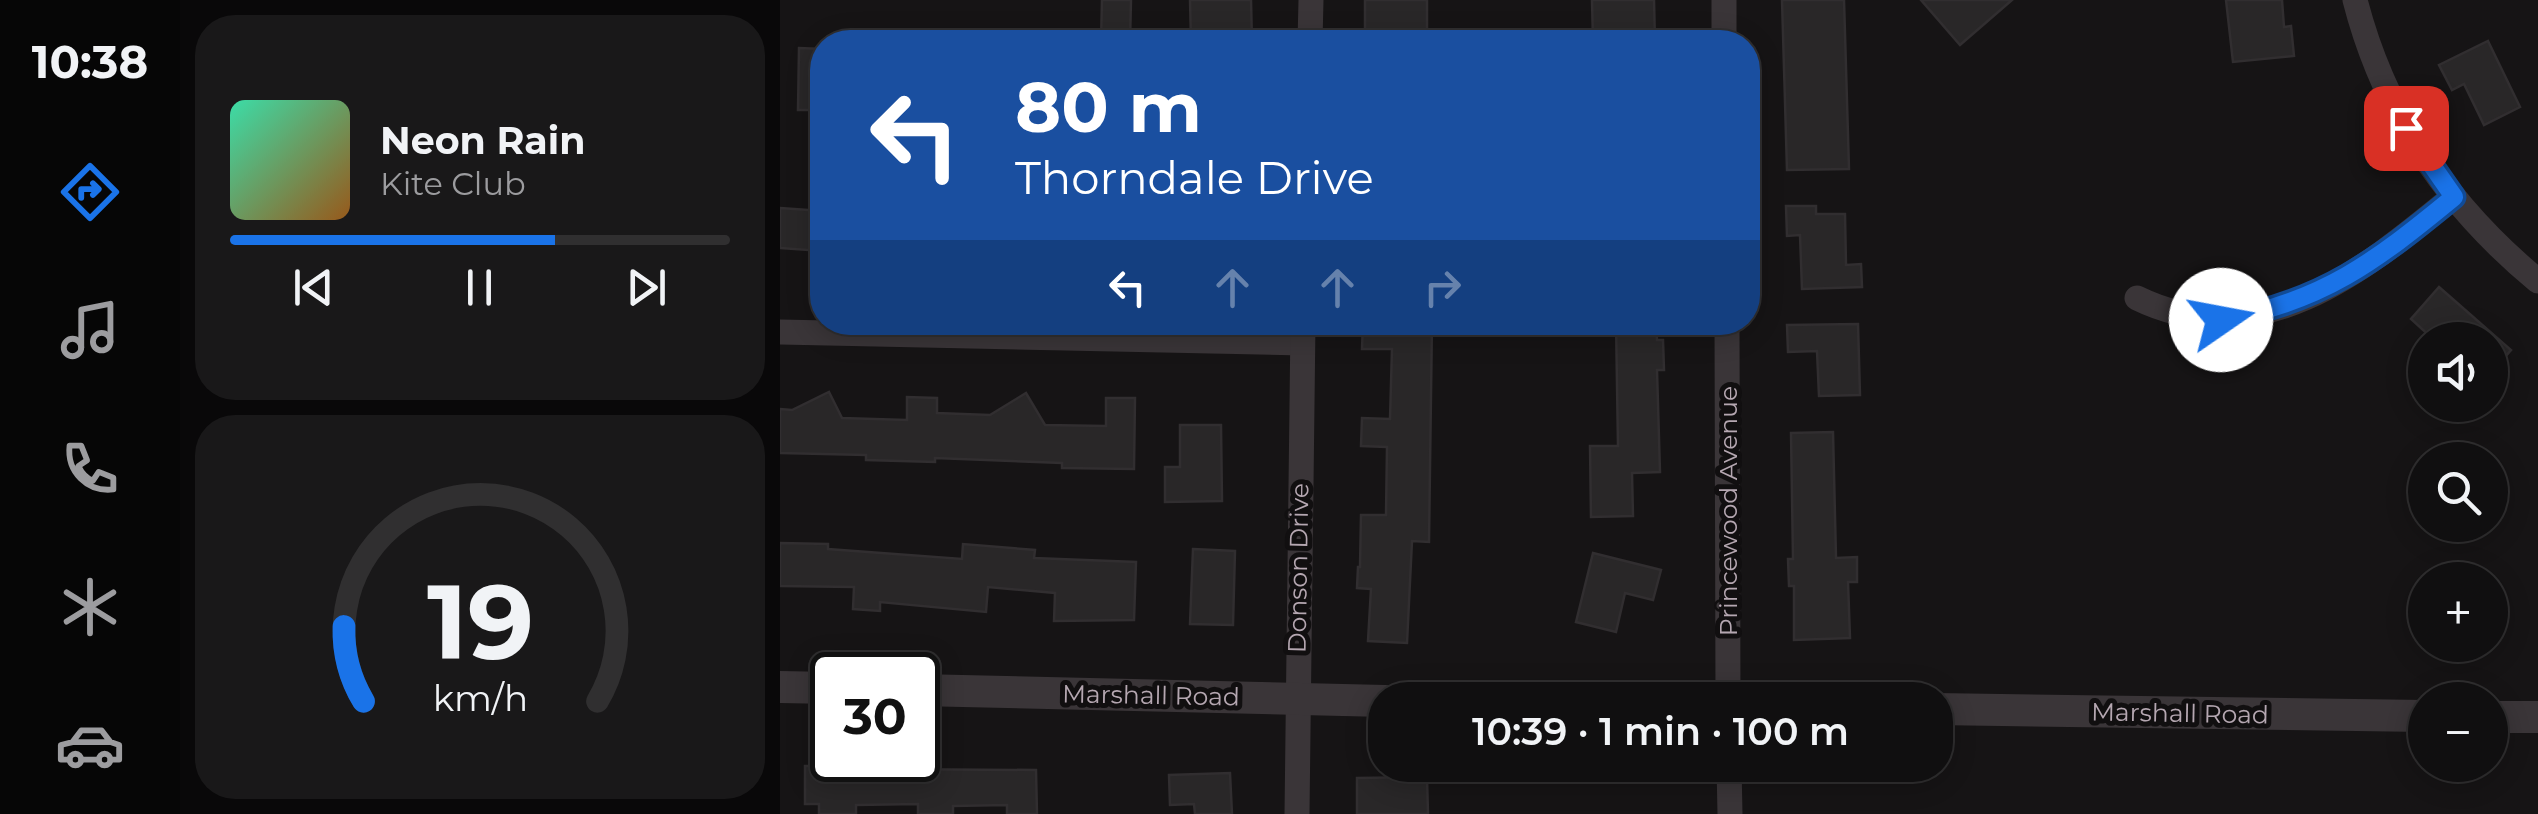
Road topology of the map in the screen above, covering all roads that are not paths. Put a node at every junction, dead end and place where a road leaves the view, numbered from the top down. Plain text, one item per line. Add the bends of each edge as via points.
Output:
1 (1311, 0) edge
2 (1724, 0) edge
3 (2355, 0) edge
4 (1310, 30) edge
5 (1724, 30) edge
6 (2454, 197) junction
7 (2538, 281) edge
8 (2137, 298) dead end
9 (780, 332) edge
10 (810, 332) edge
11 (1302, 335) edge
12 (1727, 335) edge
13 (1728, 682) edge
14 (780, 687) edge
15 (810, 688) edge
16 (940, 690) edge
17 (1296, 698) junction
18 (1368, 700) edge
19 (1953, 709) edge
20 (2408, 716) edge
21 (2508, 717) edge
22 (2538, 718) edge
23 (1729, 782) edge
24 (1297, 814) edge
25 (1730, 814) edge

1 - 4 street
2 - 5 street
3 - 6 street via 2390,100
6 - 7 street
6 - 8 street via 2384,254 2295,302 2221,320 2191,318
9 - 10 street
11 - 17 street, Donson Drive
12 - 13 street, Princewood Avenue
14 - 15 street
16 - 17 street, Marshall Road
17 - 18 street, Marshall Road
17 - 24 street, Donson Drive
19 - 20 street, Marshall Road
21 - 22 street
23 - 25 street

